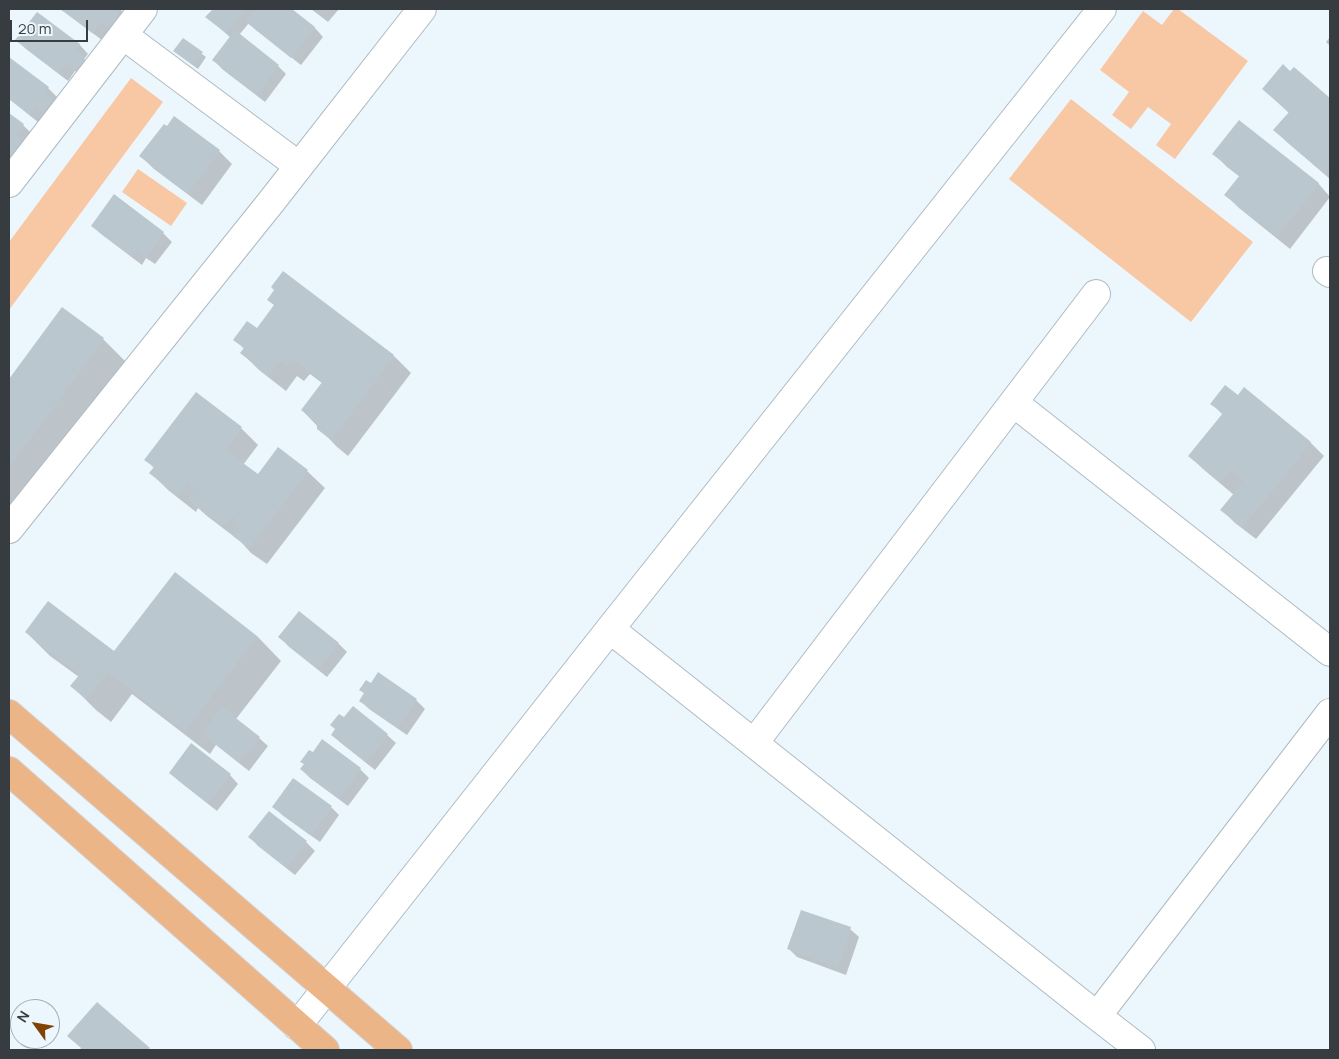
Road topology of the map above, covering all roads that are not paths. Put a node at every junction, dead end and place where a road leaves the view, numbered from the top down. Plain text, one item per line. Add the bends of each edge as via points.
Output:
1 (143, 9) edge
2 (422, 9) edge
3 (1102, 9) edge
4 (122, 35) junction
5 (299, 166) junction
6 (9, 183) edge
7 (1096, 294) dead end
8 (1014, 403) junction
9 (9, 528) edge
10 (610, 629) junction
11 (1330, 652) edge
12 (9, 714) edge
13 (1330, 714) edge
14 (754, 743) junction
15 (9, 771) edge
16 (326, 988) junction
17 (1097, 1016) junction
18 (297, 1026) junction
19 (325, 1050) edge
20 (398, 1050) edge
21 (1140, 1050) edge

1 - 4 street
2 - 5 street
3 - 10 street
4 - 5 street
4 - 6 street
5 - 9 street
7 - 8 street
8 - 11 street
8 - 14 street
10 - 14 street
10 - 16 street
12 - 16 main road
13 - 17 street
14 - 17 street
15 - 18 main road
16 - 18 street
16 - 20 main road
17 - 21 street
18 - 19 main road

